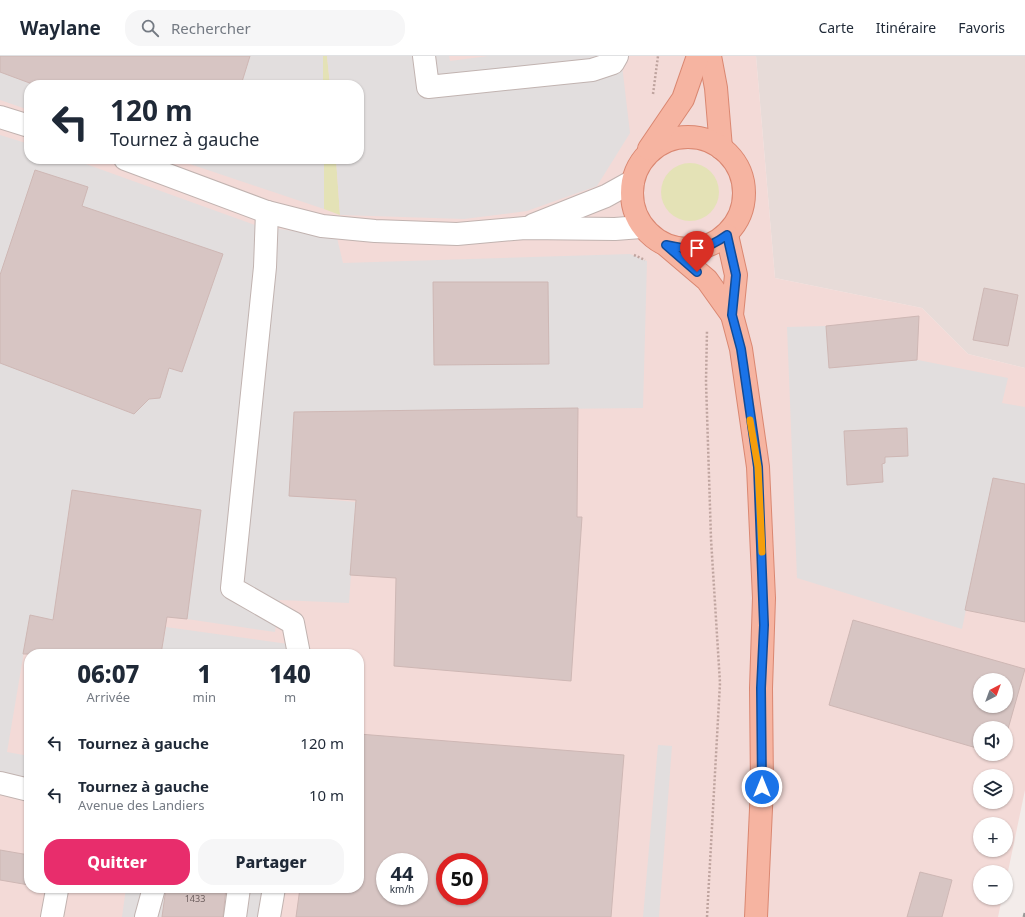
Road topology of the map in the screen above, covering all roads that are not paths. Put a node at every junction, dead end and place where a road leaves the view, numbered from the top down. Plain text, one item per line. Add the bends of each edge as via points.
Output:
1 (424, 56) edge
2 (617, 56) edge
3 (698, 56) edge
4 (710, 56) edge
5 (0, 117) edge
6 (24, 124) edge
7 (721, 148) junction
8 (138, 164) edge
9 (637, 172) junction
10 (267, 212) junction
11 (642, 226) junction
12 (525, 228) junction
13 (727, 235) junction
14 (666, 245) junction
15 (732, 315) junction
16 (298, 649) edge
17 (0, 783) edge
18 (24, 789) edge
19 (57, 893) edge
20 (153, 893) edge
21 (238, 893) edge
22 (273, 893) edge
23 (52, 917) edge
24 (146, 917) edge
25 (235, 917) edge
26 (269, 917) edge
27 (756, 917) edge

1 - 2 street via 428,87 592,70 613,63
3 - 9 main road via 683,99
4 - 7 main road via 716,88
5 - 6 street
7 - 9 main road via 709,140 679,137 665,142 652,151
7 - 13 main road via 733,160 742,176 744,192 743,208 737,223
8 - 10 street
9 - 11 main road via 631,191 634,210
9 - 12 street via 606,196
10 - 12 street via 322,226 375,231 457,234
10 - 16 street via 265,267 232,588 293,622
11 - 12 street via 614,229
11 - 14 main road
13 - 14 main road via 701,249 683,249
13 - 15 main road via 736,275
14 - 15 main road via 707,280
15 - 27 main road via 741,349 758,467 764,598 761,688 762,787
17 - 18 street
19 - 23 street
20 - 24 street
21 - 25 street
22 - 26 street

